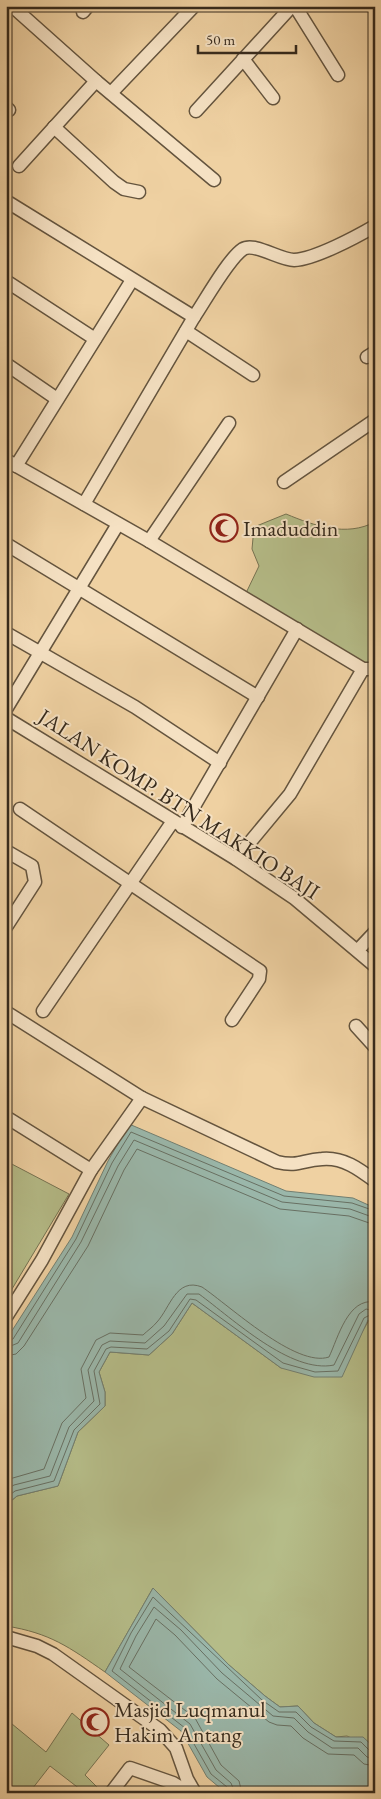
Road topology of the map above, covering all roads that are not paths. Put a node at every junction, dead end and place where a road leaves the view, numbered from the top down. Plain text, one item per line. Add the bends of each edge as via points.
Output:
1 (12, 6) edge
2 (194, 6) edge
3 (293, 6) edge
4 (244, 59) junction
5 (338, 75) dead end
6 (96, 81) junction
7 (111, 93) junction
8 (273, 98) dead end
9 (196, 111) dead end
10 (54, 127) junction
11 (19, 166) dead end
12 (214, 180) dead end
13 (139, 192) dead end
14 (6, 201) edge
15 (375, 226) edge
16 (132, 280) junction
17 (6, 281) edge
18 (194, 317) junction
19 (186, 331) junction
20 (95, 338) junction
21 (6, 364) edge
22 (253, 375) dead end
23 (57, 399) junction
24 (375, 420) edge
25 (229, 423) dead end
26 (11, 463) edge
27 (284, 482) dead end
28 (84, 504) junction
29 (118, 524) junction
30 (149, 541) junction
31 (6, 544) edge
32 (78, 586) junction
33 (297, 629) junction
34 (6, 633) edge
35 (40, 653) junction
36 (369, 669) edge
37 (258, 697) junction
38 (6, 709) edge
39 (6, 718) edge
40 (220, 763) junction
41 (20, 809) dead end
42 (177, 824) junction
43 (6, 851) edge
44 (236, 859) junction
45 (130, 884) junction
46 (6, 927) edge
47 (375, 932) edge
48 (358, 950) junction
49 (375, 966) edge
50 (43, 1011) dead end
51 (6, 1012) edge
52 (232, 1020) dead end
53 (356, 1026) dead end
54 (375, 1047) edge
55 (142, 1098) junction
56 (6, 1117) edge
57 (91, 1170) junction
58 (375, 1181) edge
59 (6, 1317) edge
60 (6, 1636) edge
61 (111, 1793) edge
62 (190, 1793) edge
63 (195, 1793) edge

1 - 6 street
2 - 7 street
3 - 4 street
3 - 5 street
4 - 8 street
4 - 9 street
6 - 7 street
6 - 10 street
7 - 12 street
10 - 11 street
10 - 13 street via 114,182
14 - 16 street
15 - 18 street via 326,250 296,260 286,260 251,246 244,248
16 - 18 street
16 - 20 street
17 - 20 street
18 - 19 street
19 - 22 street
19 - 28 street
20 - 23 street
21 - 23 street
23 - 26 street
24 - 27 street
25 - 30 street
26 - 28 street
28 - 29 street
29 - 30 street
29 - 32 street
30 - 33 street
31 - 32 street
32 - 35 street
32 - 37 street
33 - 36 street
33 - 37 street
34 - 35 street
35 - 38 street
35 - 40 street via 135,707
36 - 44 street via 290,794
37 - 40 street
39 - 42 street, JALAN KOMP. BTN MAKKIO BAJI
40 - 42 street
41 - 45 street
42 - 44 street, JALAN KOMP. BTN MAKKIO BAJI
42 - 45 street
43 - 46 street via 32,866 35,882
44 - 48 street, JALAN KOMP. BTN MAKKIO BAJI via 294,898
45 - 50 street
45 - 52 street via 260,970 259,980
47 - 48 street
48 - 49 street, JALAN KOMP. BTN MAKKIO BAJI
51 - 55 street
53 - 54 street
55 - 57 street
55 - 58 street via 276,1162 293,1166 332,1159 347,1162
56 - 57 street
57 - 59 street via 42,1260
60 - 63 street via 54,1654 160,1730 176,1748
61 - 62 street via 130,1768 173,1783

